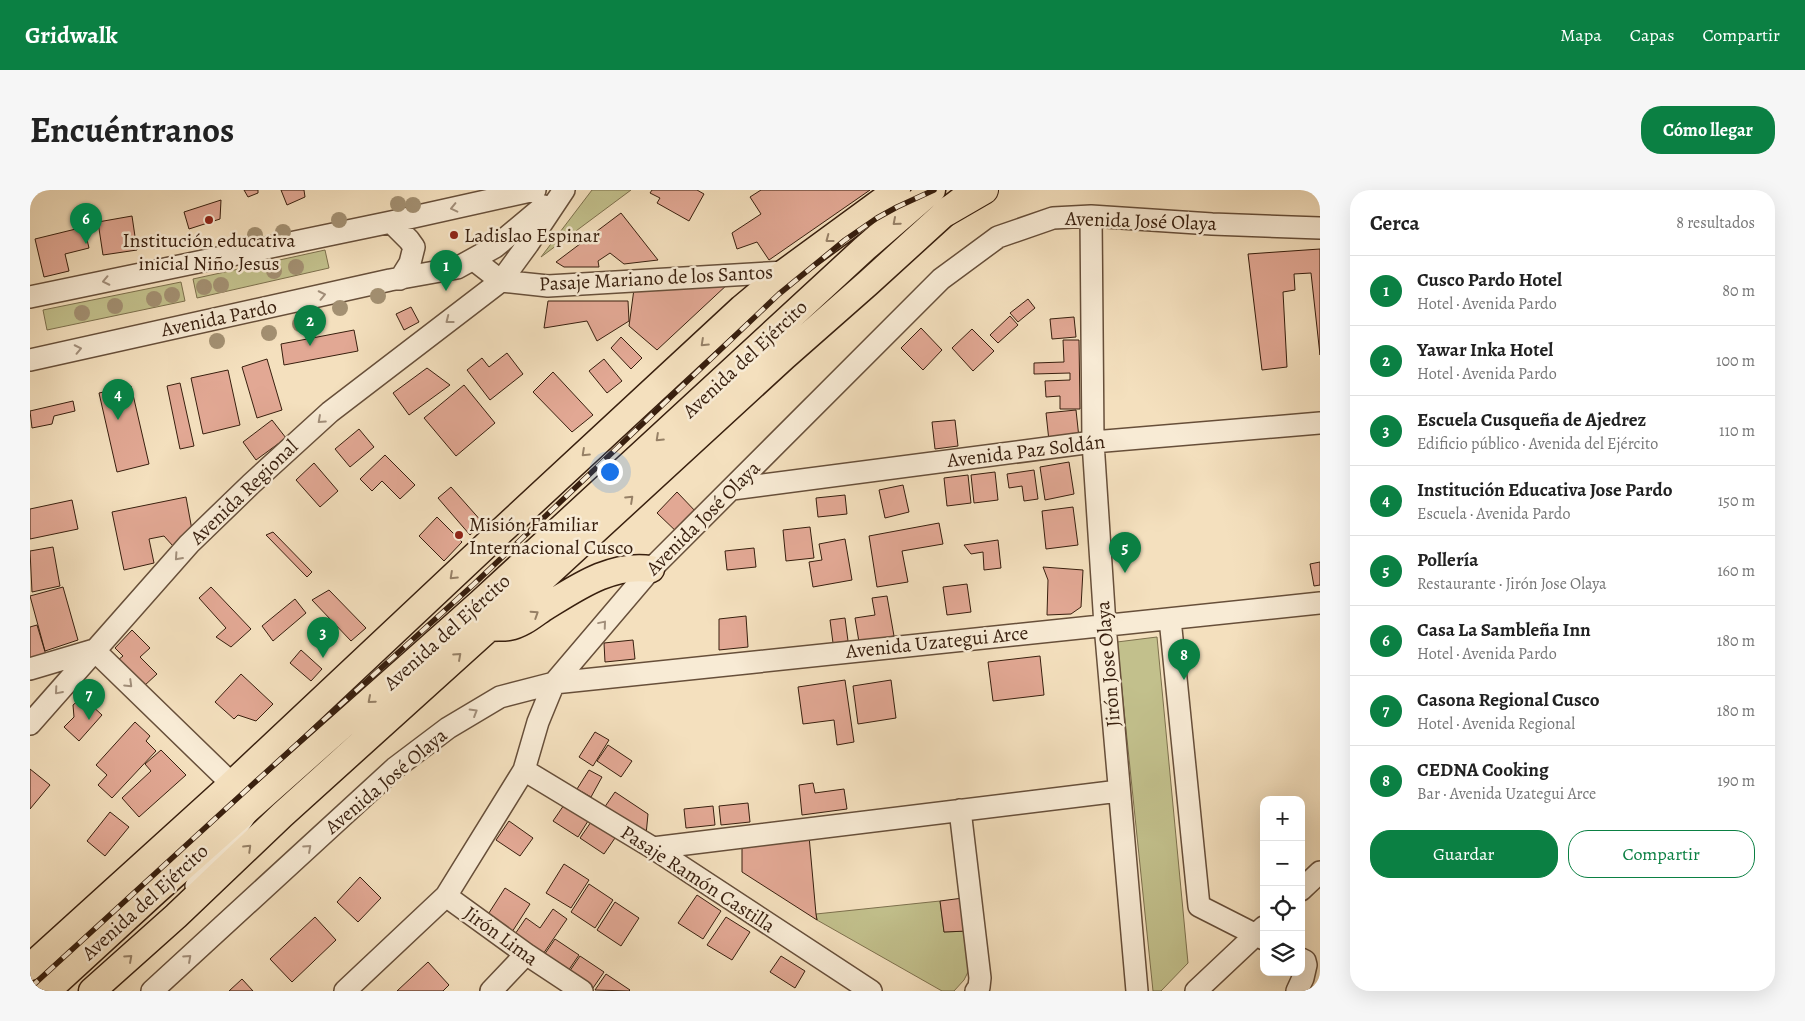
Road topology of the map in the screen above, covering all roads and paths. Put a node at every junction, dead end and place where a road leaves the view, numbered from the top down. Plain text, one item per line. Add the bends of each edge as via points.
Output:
1 (535, 190) edge
2 (562, 190) edge
3 (897, 190) edge
4 (975, 190) edge
5 (984, 190) edge
6 (939, 201) edge
7 (1091, 216) junction
8 (391, 222) junction
9 (1320, 228) edge
10 (474, 260) junction
11 (785, 272) junction
12 (400, 279) junction
13 (494, 286) junction
14 (30, 297) edge
15 (30, 360) edge
16 (1320, 423) edge
17 (1093, 442) junction
18 (732, 488) junction
19 (651, 569) junction
20 (1320, 604) edge
21 (1170, 619) junction
22 (1104, 625) junction
23 (490, 628) junction
24 (94, 650) junction
25 (30, 669) edge
26 (554, 683) junction
27 (30, 724) edge
28 (524, 770) junction
29 (232, 784) junction
30 (1119, 791) junction
31 (252, 806) junction
32 (960, 810) junction
33 (653, 848) junction
34 (1320, 872) edge
35 (1305, 886) edge
36 (446, 896) junction
37 (176, 916) junction
38 (1260, 934) edge
39 (1260, 935) edge
40 (526, 954) junction
41 (1309, 959) edge
42 (30, 967) edge
43 (47, 991) edge
44 (92, 991) edge
45 (152, 991) edge
46 (345, 991) edge
47 (491, 991) edge
48 (582, 991) edge
49 (871, 991) edge
50 (976, 991) edge
51 (1137, 991) edge
52 (1196, 991) edge
53 (1298, 991) edge

1 -> 8 street
2 - 10 street, Avenida Pardo via 502,242
2 - 13 street, Avenida Regional via 528,244
3 -> 11 main road, Avenida del Ejército
4 - 6 main road, Avenida del Ejército
5 - 6 highway
23 -> 6 main road, Avenida del Ejército via 784,357
6 -> 31 main road, Avenida del Ejército via 865,248 480,603
7 - 9 street, Avenida José Olaya
7 - 17 street, Jirón Jose Olaya
7 - 18 street, Avenida José Olaya via 1053,218 998,237 941,280
8 - 12 street via 414,247 410,264
8 -> 14 street
10 - 12 street, Avenida Pardo via 458,268
10 - 13 street
11 - 13 street, Pasaje Mariano de los Santos via 548,286
11 -> 29 main road, Avenida del Ejército via 742,308
15 -> 12 street, Avenida Pardo
13 -> 24 street, Avenida Regional via 330,412 279,458 189,544
16 - 17 street, Avenida Paz Soldán
17 - 18 street, Avenida Paz Soldán
17 - 22 street, Jirón Jose Olaya
18 - 19 street, Avenida José Olaya
23 -> 19 main road via 509,627 522,622 582,584 618,570
26 -> 19 street, Avenida José Olaya
20 - 21 street, Avenida Uzategui Arce
21 - 22 street, Avenida Uzategui Arce
21 - 38 street via 1199,906
22 - 26 street, Avenida Uzategui Arce
22 - 30 street, Jirón Jose Olaya
37 -> 23 main road, Avenida del Ejército via 282,815
24 - 25 street
24 -> 27 street, Avenida Regional
24 -> 29 street
26 - 28 street
45 -> 26 street, Avenida José Olaya via 395,768 448,728 500,697
28 - 33 street, Pasaje Ramón Castilla
28 - 36 street
29 - 31 street
29 - 42 main road, Avenida del Ejército
30 - 32 street
30 - 51 street, Jirón Jose Olaya
31 - 37 street
31 - 43 main road, Avenida del Ejército
32 - 33 street
32 - 50 street via 980,978
33 - 49 street, Pasaje Ramón Castilla
34 - 35 street
36 - 40 street, Jirón Lima
36 - 46 street
44 -> 37 main road, Avenida del Ejército
39 - 52 street
40 - 47 street
40 - 48 street, Jirón Lima
41 - 53 street

